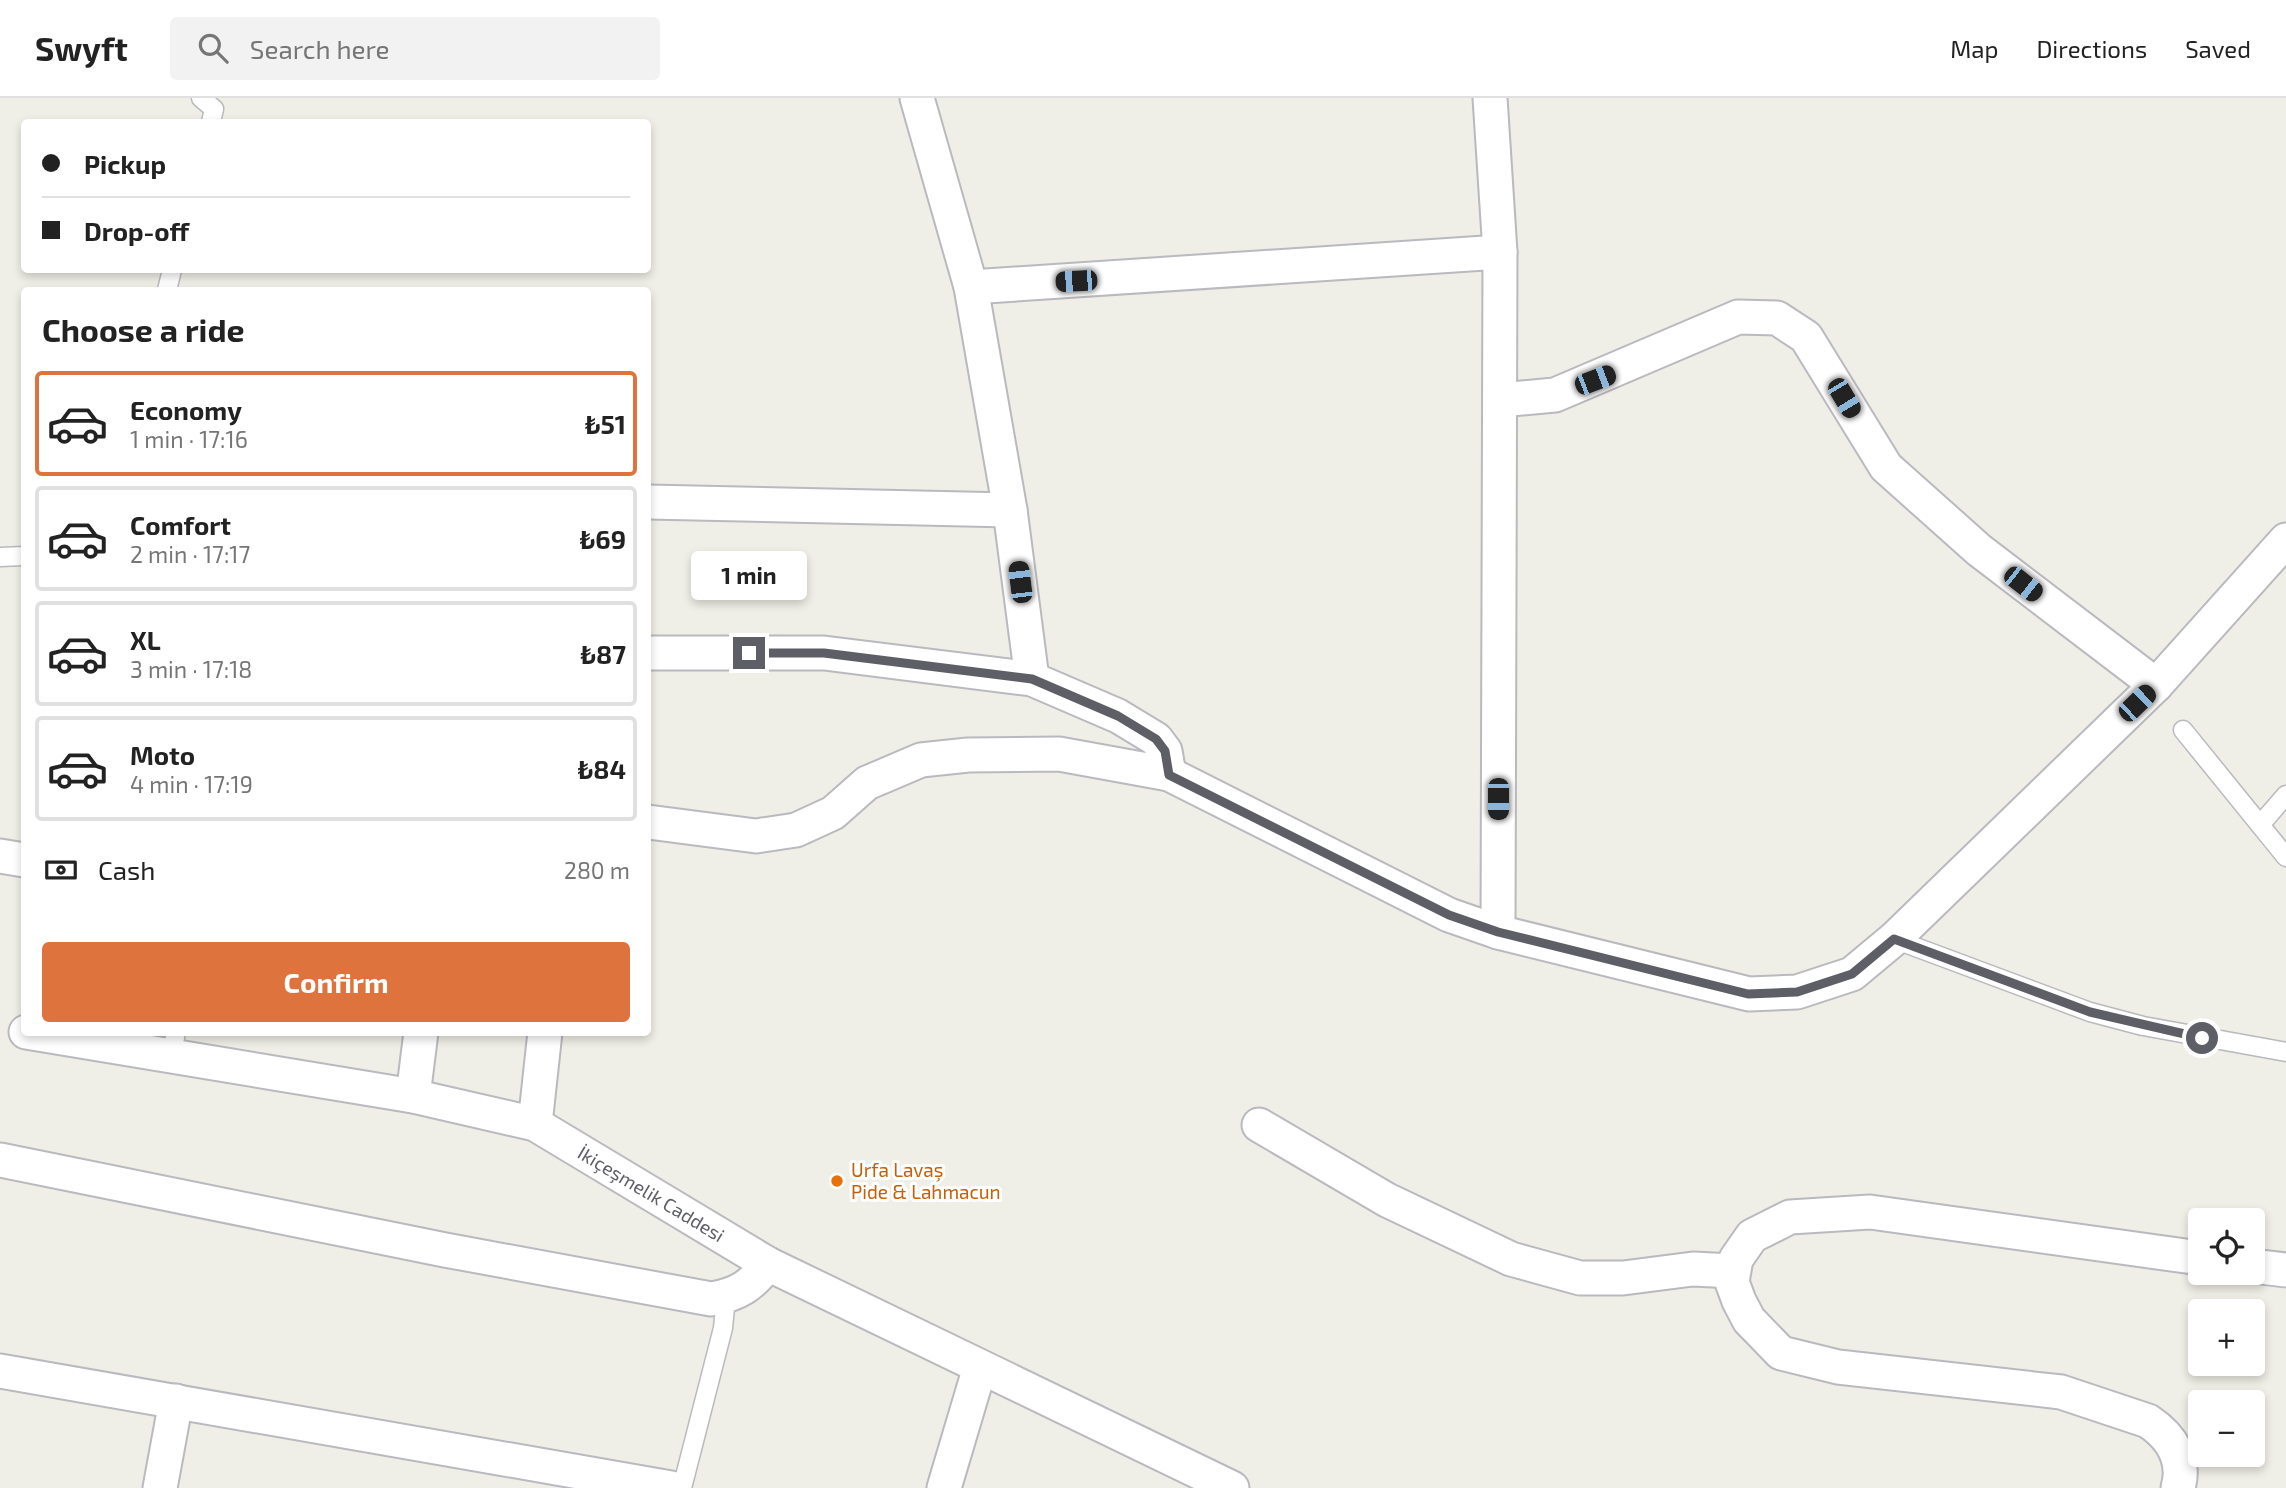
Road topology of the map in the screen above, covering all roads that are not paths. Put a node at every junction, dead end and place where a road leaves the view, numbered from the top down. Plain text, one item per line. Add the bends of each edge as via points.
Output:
1 (201, 98) edge
2 (917, 98) edge
3 (1490, 98) edge
4 (212, 119) edge
5 (1500, 252) junction
6 (971, 287) junction
7 (1500, 400) junction
8 (651, 502) edge
9 (1010, 510) junction
10 (2286, 540) edge
11 (21, 555) edge
12 (0, 557) edge
13 (651, 653) edge
14 (1032, 679) junction
15 (2155, 685) junction
16 (2183, 730) dead end
17 (1169, 775) junction
18 (2286, 795) edge
19 (651, 822) edge
20 (2260, 825) junction
21 (0, 856) edge
22 (2286, 857) edge
23 (21, 860) edge
24 (1498, 932) junction
25 (1894, 939) junction
26 (0, 1027) edge
27 (21, 1031) edge
28 (71, 1036) edge
29 (420, 1036) edge
30 (545, 1036) edge
31 (173, 1045) edge
32 (2286, 1052) edge
33 (413, 1096) junction
34 (535, 1124) junction
35 (1259, 1125) dead end
36 (0, 1160) edge
37 (2188, 1256) edge
38 (768, 1264) junction
39 (2265, 1268) edge
40 (2286, 1270) edge
41 (1733, 1271) junction
42 (726, 1297) junction
43 (980, 1367) junction
44 (0, 1371) edge
45 (176, 1401) junction
46 (160, 1488) edge
47 (671, 1488) edge
48 (682, 1488) edge
49 (944, 1488) edge
50 (1232, 1488) edge
51 (2178, 1488) edge

1 - 4 lane via 215,109
2 - 6 street
3 - 5 street
5 - 6 street
5 - 7 street
6 - 9 street
7 - 15 street via 1555,395 1738,317 1777,318 1806,337 1886,467 1979,550
7 - 24 street
8 - 9 street
9 - 14 street
10 - 15 street
11 - 12 lane
13 - 14 street via 824,653
14 - 17 street via 1118,716 1156,739 1165,751
15 - 25 street
16 - 20 lane
17 - 19 street via 1059,754 956,756 921,760 867,783 833,813 796,830 755,836
17 - 24 street via 1449,915
18 - 20 lane
20 - 22 lane
21 - 23 street
24 - 25 street via 1748,994 1797,992 1852,974
25 - 32 lane via 2090,1012
26 - 27 street, İkiçeşmelik Caddesi
28 - 31 street, İkiçeşmelik Caddesi
29 - 33 street
30 - 34 street
31 - 33 street, İkiçeşmelik Caddesi
33 - 34 street, İkiçeşmelik Caddesi
34 - 38 street, İkiçeşmelik Caddesi
35 - 41 street via 1387,1199 1511,1259 1580,1278 1693,1269
36 - 42 street via 445,1250 711,1299
37 - 41 street via 1870,1212 1790,1217 1764,1227 1743,1246
38 - 42 street via 754,1282
38 - 43 street, İkiçeşmelik Caddesi
39 - 40 street
41 - 51 street via 1732,1282 1749,1320 1781,1353 1838,1367 2062,1392 2160,1429 2175,1448 2181,1471
42 - 48 lane via 723,1328
43 - 49 street
43 - 50 street, İkiçeşmelik Caddesi
44 - 45 street
45 - 46 street
45 - 47 street

